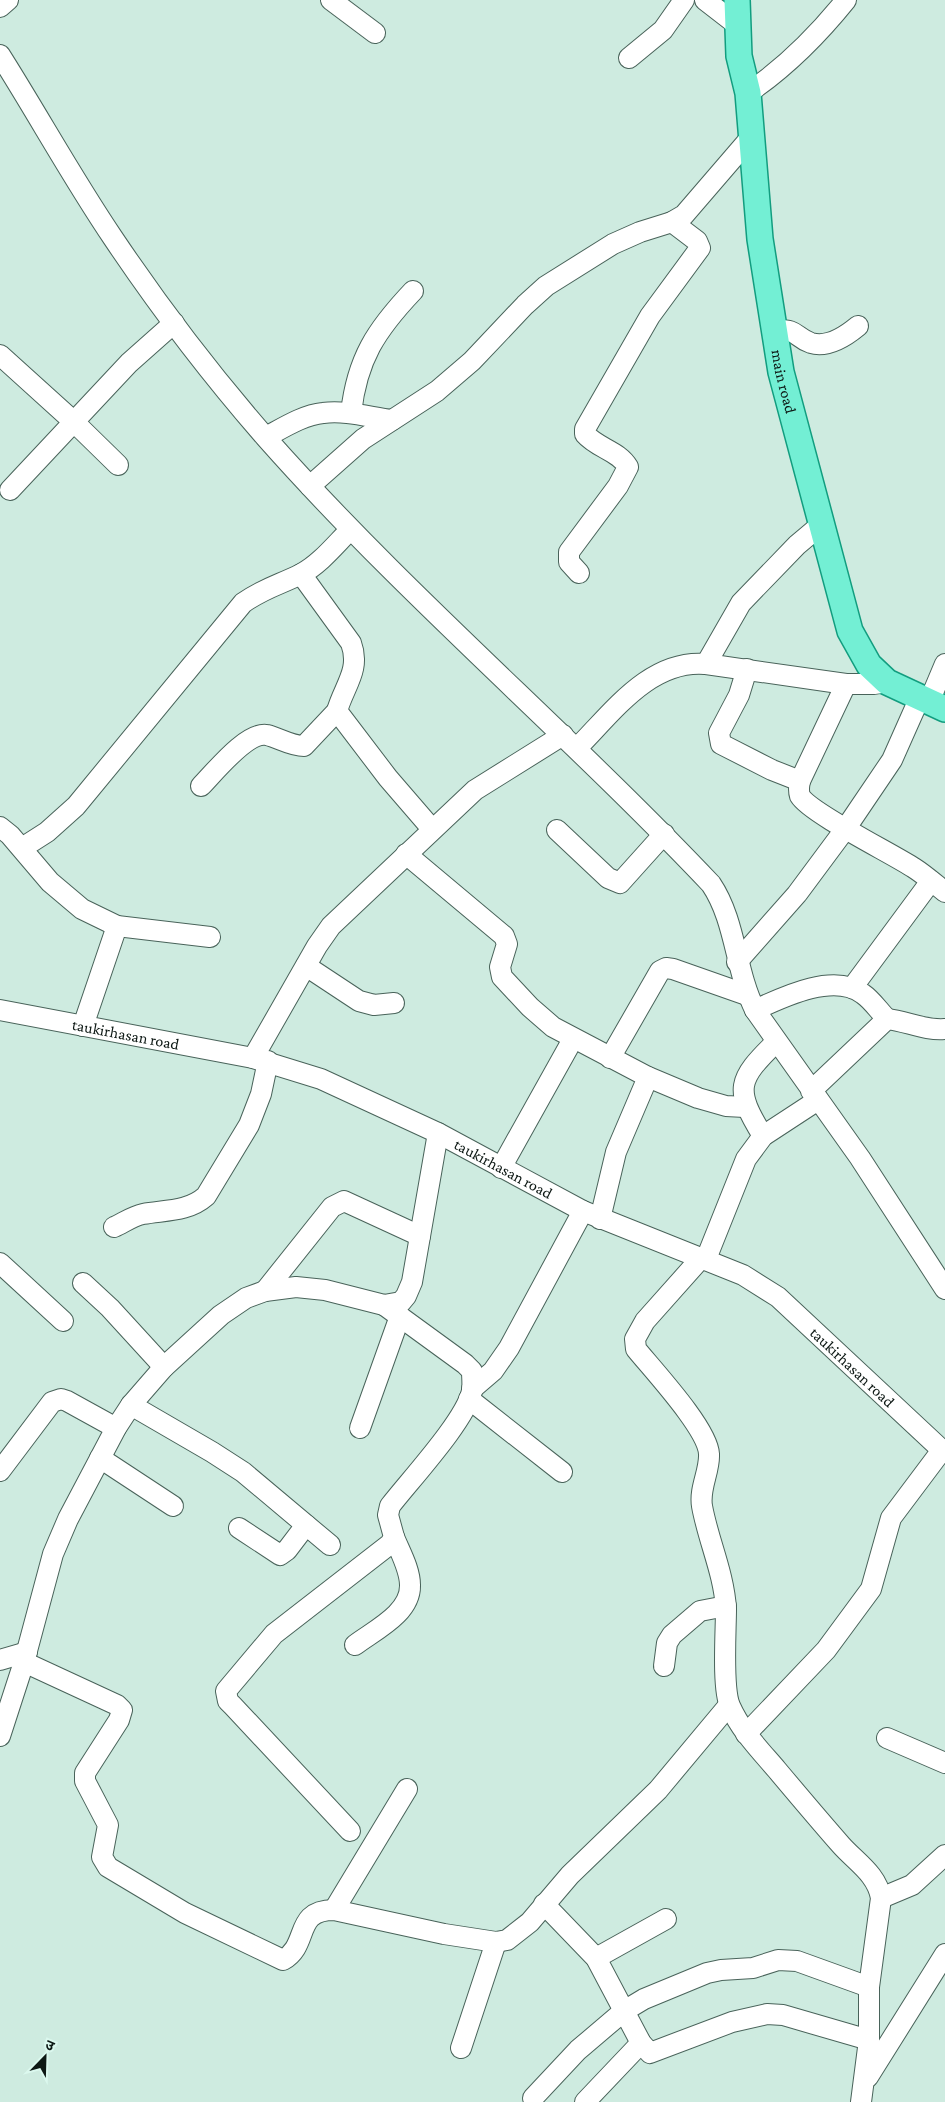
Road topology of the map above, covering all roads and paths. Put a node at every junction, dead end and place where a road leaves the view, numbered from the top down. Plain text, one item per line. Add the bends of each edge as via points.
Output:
1 (8, 0) edge
2 (331, 0) edge
3 (684, 0) edge
4 (705, 0) edge
5 (846, 0) edge
6 (0, 6) edge
7 (737, 12) edge
8 (375, 33) dead end
9 (0, 55) edge
10 (629, 58) dead end
11 (748, 93) junction
12 (752, 136) junction
13 (672, 222) junction
14 (413, 291) dead end
15 (174, 323) junction
16 (858, 326) dead end
17 (775, 330) junction
18 (0, 355) edge
19 (351, 414) junction
20 (392, 420) junction
21 (73, 421) junction
22 (266, 437) junction
23 (118, 465) dead end
24 (310, 486) junction
25 (10, 490) dead end
26 (822, 524) junction
27 (350, 530) junction
28 (579, 572) dead end
29 (301, 574) junction
30 (706, 664) junction
31 (945, 664) edge
32 (746, 669) junction
33 (887, 682) junction
34 (846, 684) junction
35 (931, 703) edge
36 (337, 711) junction
37 (570, 741) junction
38 (800, 781) junction
39 (201, 786) dead end
40 (0, 828) edge
41 (846, 828) junction
42 (432, 829) junction
43 (557, 830) dead end
44 (664, 834) junction
45 (22, 848) junction
46 (406, 854) junction
47 (938, 886) edge
48 (117, 926) junction
49 (210, 937) dead end
50 (737, 962) junction
51 (306, 966) junction
52 (852, 988) junction
53 (751, 1002) junction
54 (394, 1003) dead end
55 (0, 1010) edge
56 (887, 1019) junction
57 (83, 1026) junction
58 (941, 1034) edge
59 (573, 1039) junction
60 (776, 1042) junction
61 (610, 1058) junction
62 (260, 1060) junction
63 (648, 1077) junction
64 (815, 1096) junction
65 (746, 1107) junction
66 (438, 1134) junction
67 (763, 1136) junction
68 (501, 1168) junction
69 (591, 1215) junction
70 (114, 1227) dead end
71 (420, 1236) junction
72 (704, 1258) junction
73 (0, 1263) edge
74 (84, 1283) dead end
75 (945, 1289) edge
76 (265, 1291) junction
77 (392, 1310) junction
78 (63, 1321) dead end
79 (164, 1367) junction
80 (471, 1394) junction
81 (131, 1405) junction
82 (116, 1428) junction
83 (360, 1428) dead end
84 (943, 1451) edge
85 (100, 1458) junction
86 (0, 1471) edge
87 (562, 1472) dead end
88 (173, 1506) dead end
89 (306, 1525) junction
90 (239, 1528) dead end
91 (394, 1537) junction
92 (330, 1545) dead end
93 (726, 1606) junction
94 (355, 1645) dead end
95 (25, 1657) junction
96 (0, 1660) edge
97 (664, 1666) dead end
98 (729, 1705) junction
99 (746, 1734) junction
100 (0, 1736) edge
101 (888, 1738) dead end
102 (945, 1763) edge
103 (407, 1789) dead end
104 (350, 1831) dead end
105 (945, 1855) edge
106 (880, 1898) junction
107 (544, 1904) junction
108 (334, 1910) junction
109 (666, 1919) dead end
110 (496, 1942) junction
111 (945, 1954) edge
112 (596, 1958) junction
113 (869, 1986) junction
114 (624, 2011) junction
115 (869, 2040) junction
116 (641, 2043) junction
117 (461, 2048) dead end
118 (862, 2092) edge
119 (533, 2098) dead end
120 (586, 2102) edge

1 - 6 street
2 - 8 street
3 - 10 street via 663,30
4 - 7 street
5 - 11 street via 820,32 779,72
7 - 11 main road, main road via 740,56
9 - 15 street via 112,237
11 - 12 main road, main road
12 - 13 street via 684,215
12 - 17 main road, main road via 760,238
13 - 20 street via 613,244 546,286 472,361 437,391
13 - 28 street via 697,241 700,248 650,316 585,428 590,441 624,460 628,467 570,552 569,562
14 - 19 street via 380,328 369,347 354,389
15 - 21 street via 129,363
15 - 22 street
16 - 17 street via 844,337 825,344 811,343 794,331
17 - 26 main road, main road via 781,372
18 - 21 street
19 - 20 street
19 - 22 street via 322,413 298,420
20 - 24 street via 364,439
21 - 23 street
21 - 25 street
22 - 24 street
24 - 27 street
26 - 30 street via 741,603
26 - 33 main road, main road via 850,631 869,665
27 - 29 street via 314,566
27 - 37 street
29 - 36 street via 351,643 355,655 351,679
29 - 45 street via 262,590 243,603 76,806 48,832
30 - 32 street
30 - 37 street via 674,665 659,672
31 - 35 street
32 - 34 street
32 - 38 street via 739,696 719,733 721,744
33 - 34 street
33 - 35 main road, main road
34 - 38 street
35 - 41 street
36 - 39 street via 304,746 265,735 253,736
36 - 42 street
37 - 42 street via 475,790
37 - 44 street
38 - 41 street via 800,796
40 - 45 street
41 - 47 street
41 - 50 street via 797,894
42 - 46 street
43 - 44 street via 608,878 620,883
44 - 50 street via 712,884 723,902
45 - 48 street via 50,882 82,910
46 - 51 street via 331,926
46 - 59 street via 504,936 507,944 500,967 502,977 530,1007
47 - 52 street
48 - 49 street
48 - 57 street
50 - 53 street
51 - 54 street via 359,1001 374,1005
51 - 62 street
52 - 53 street via 833,984
52 - 56 street via 862,993
53 - 60 street
53 - 61 street via 673,969 660,971
55 - 57 street, taukirhasan road
56 - 58 street via 901,1020
56 - 64 street
57 - 62 street, taukirhasan road
59 - 61 street
59 - 68 street
60 - 64 street
60 - 65 street via 754,1063 746,1078
61 - 63 street
62 - 66 street, taukirhasan road via 321,1079
62 - 70 street via 261,1094 249,1126 206,1196 187,1207 140,1215
63 - 65 street via 698,1098 726,1106
63 - 69 street
64 - 67 street
64 - 75 street via 860,1158
65 - 67 street
66 - 68 street, taukirhasan road
66 - 71 street
67 - 72 street via 746,1159
68 - 69 street, taukirhasan road
69 - 72 street, taukirhasan road
69 - 80 street via 509,1348
71 - 76 street via 344,1202 332,1206
71 - 77 street via 412,1282 406,1296
72 - 84 street, taukirhasan road via 743,1275 778,1297
72 - 93 street via 645,1321 635,1339 636,1350 685,1409 706,1442 709,1454 701,1493 702,1506 716,1553
73 - 78 street
74 - 79 street
76 - 77 street via 296,1287 325,1290
76 - 79 street via 246,1298 221,1315
77 - 80 street via 472,1371
77 - 83 street
79 - 81 street
80 - 87 street
80 - 91 street via 447,1435 390,1506 388,1515
81 - 82 street
81 - 89 street via 243,1472
82 - 85 street
82 - 86 street via 67,1401 52,1402
84 - 99 street via 891,1518 871,1588 826,1650
85 - 88 street
85 - 95 street via 53,1554
89 - 90 street via 280,1555
89 - 92 street
91 - 94 street via 409,1577 409,1595 397,1614
91 - 104 street via 390,1544 274,1634 226,1691 228,1701
93 - 97 street via 700,1611 672,1635 667,1643
93 - 98 street
95 - 96 street
95 - 100 street
95 - 108 street via 122,1710 85,1773 85,1781 108,1825 102,1857 108,1867 185,1913 283,1960 292,1955 310,1916 321,1910
98 - 99 street
98 - 107 street via 658,1790
99 - 106 street via 842,1847 872,1875 879,1887
101 - 102 street
103 - 108 street
105 - 106 street via 912,1885
106 - 113 street
107 - 110 street via 516,1934
107 - 112 street
108 - 110 street
109 - 112 street
110 - 117 street
111 - 118 street
112 - 114 street
113 - 114 street via 797,1961 778,1960 753,1968 707,1973 644,1999
113 - 115 street
114 - 116 street
114 - 119 street via 578,2050
115 - 116 street via 783,2015 766,2014 732,2022 678,2041 655,2053 650,2053
115 - 118 street
116 - 120 street

